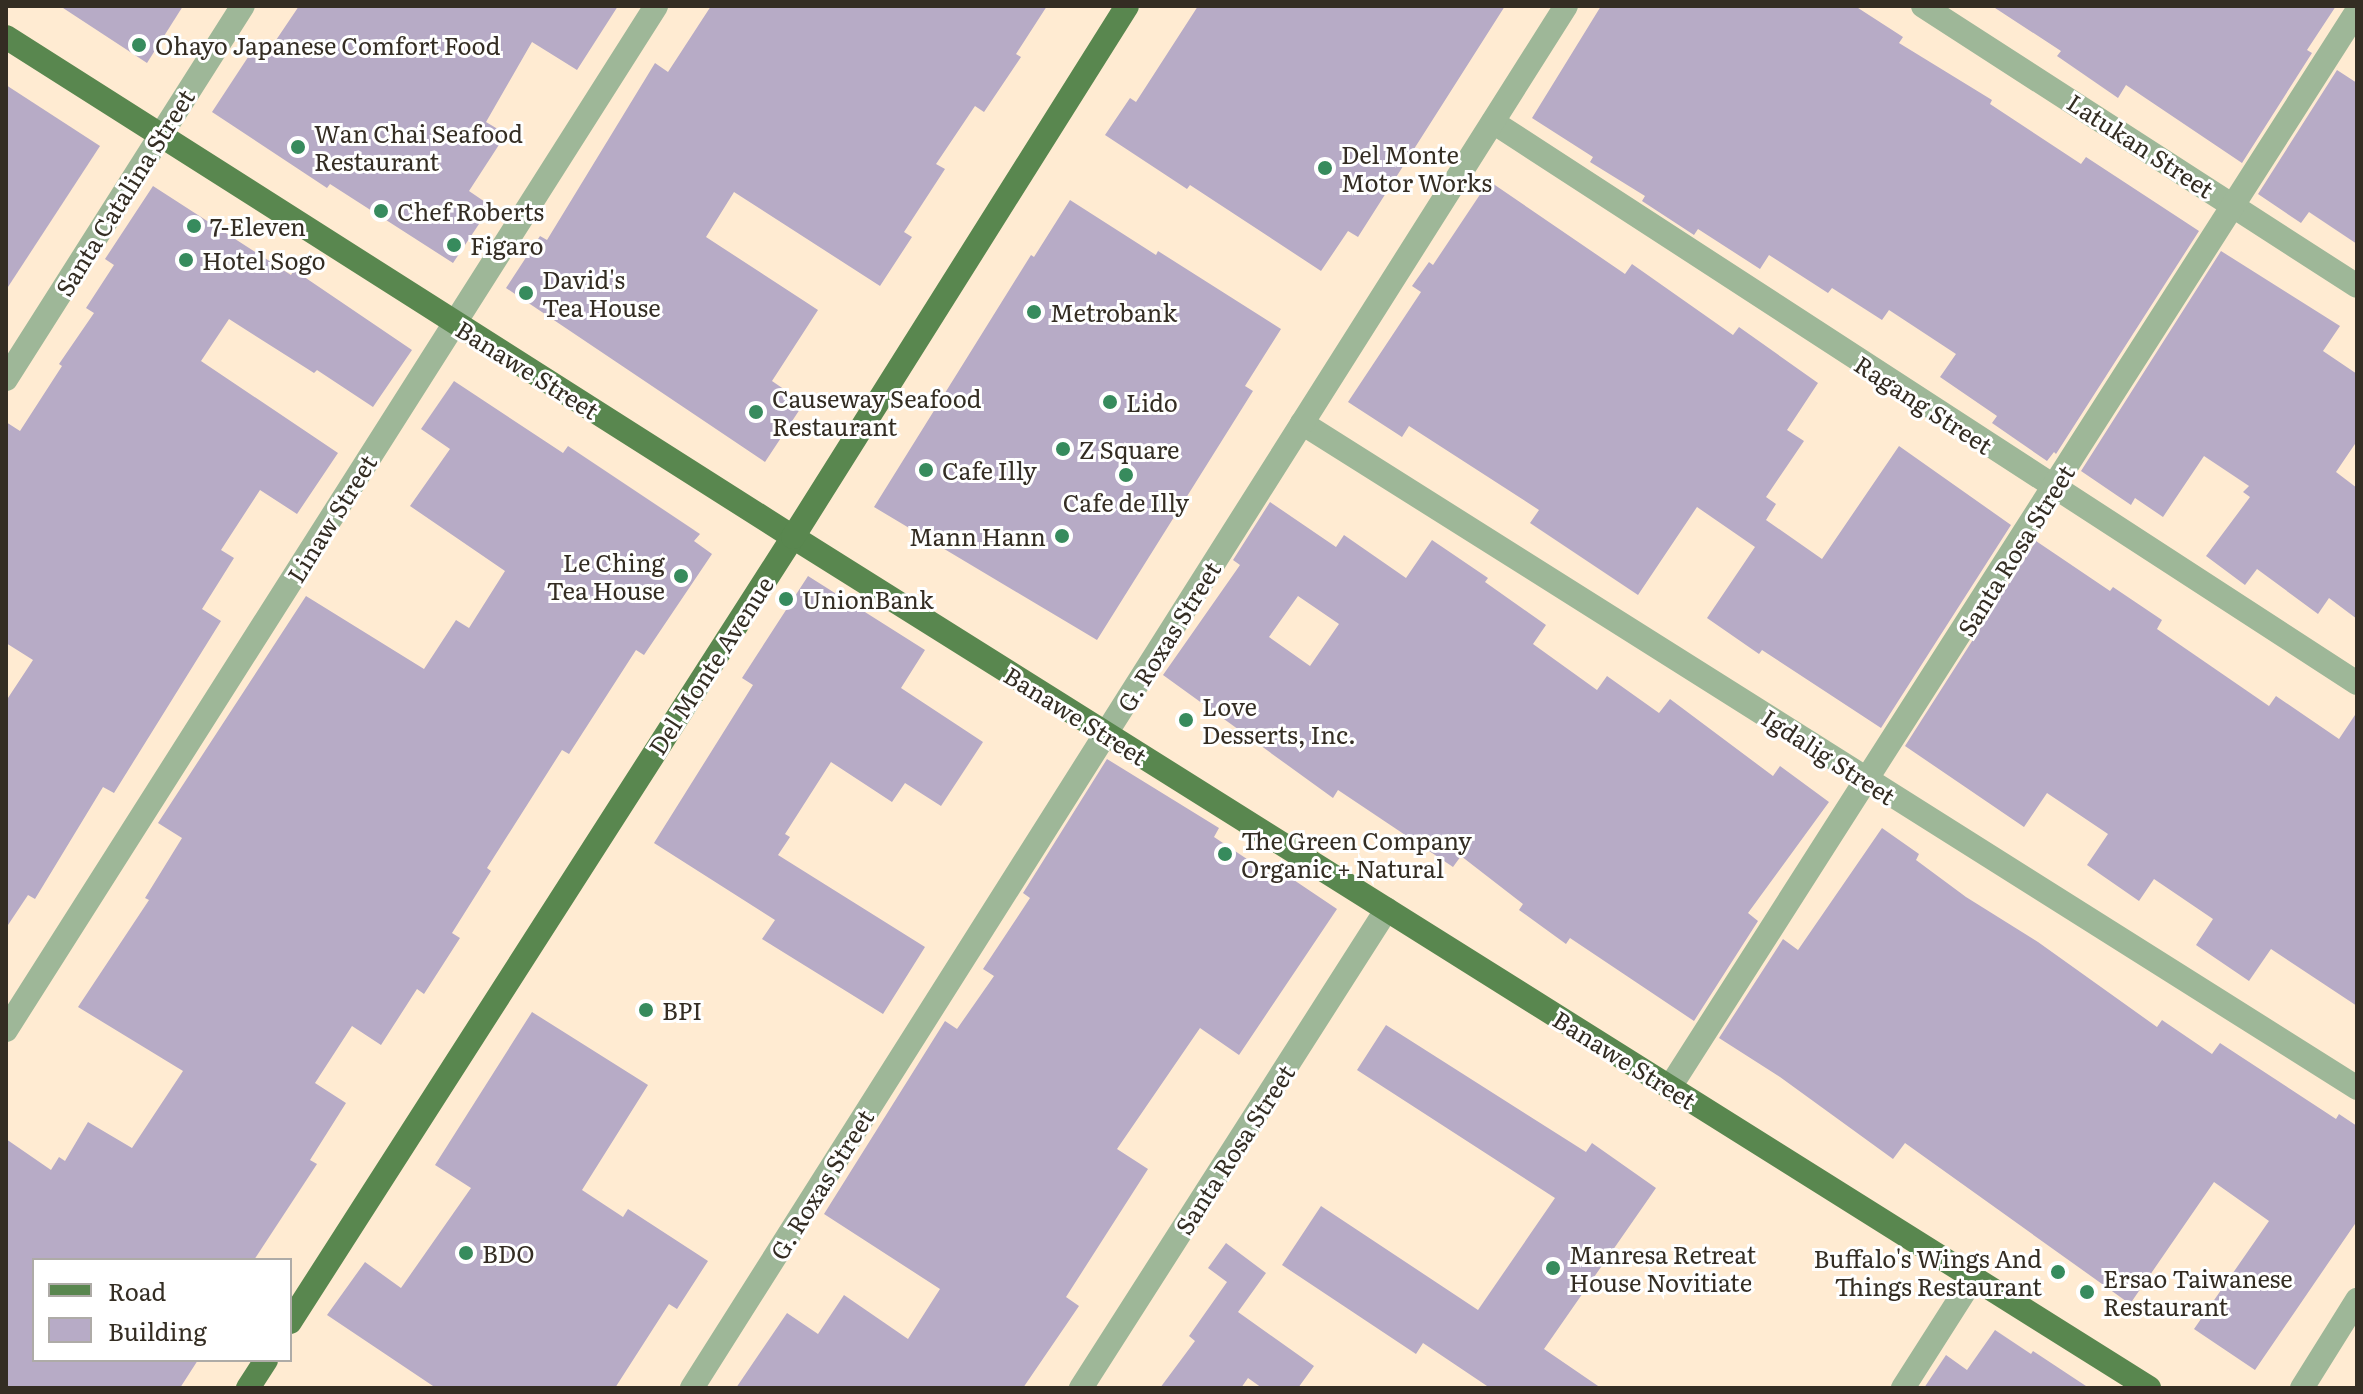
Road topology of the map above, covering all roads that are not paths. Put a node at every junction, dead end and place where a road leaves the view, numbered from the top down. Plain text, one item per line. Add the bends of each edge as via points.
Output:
1 (243, 6) edge
2 (656, 6) edge
3 (1127, 6) edge
4 (1566, 6) edge
5 (1923, 6) edge
6 (2357, 11) edge
7 (6, 37) edge
8 (1493, 122) junction
9 (160, 136) junction
10 (2232, 203) junction
11 (2357, 286) edge
12 (456, 323) junction
13 (6, 379) edge
14 (1302, 423) junction
15 (2055, 489) junction
16 (793, 537) junction
17 (2357, 683) edge
18 (1106, 734) junction
19 (1868, 780) junction
20 (1387, 909) junction
21 (6, 1030) edge
22 (1670, 1087) junction
23 (2357, 1088) edge
24 (1973, 1278) junction
25 (2357, 1300) edge
26 (292, 1319) edge
27 (265, 1362) edge
28 (248, 1388) edge
29 (692, 1388) edge
30 (1081, 1388) edge
31 (1903, 1388) edge
32 (2149, 1388) edge
33 (2302, 1388) edge

1 - 9 street, Santa Catalina Street
2 - 12 street, Linaw Street
3 - 16 main road, Del Monte Avenue
4 - 8 street, G. Roxas Street
5 - 10 street, Latukan Street
6 - 10 street, Santa Rosa Street
7 - 9 main road, Banawe Street
8 - 14 street, G. Roxas Street
8 - 15 street, Ragang Street
9 - 12 main road, Banawe Street
9 - 13 street, Santa Catalina Street
10 - 11 street, Latukan Street
10 - 15 street, Santa Rosa Street
12 - 16 main road, Banawe Street
12 - 21 street, Linaw Street
14 - 18 street, G. Roxas Street
14 - 19 street, Igdalig Street
15 - 17 street, Ragang Street
15 - 19 street, Santa Rosa Street
16 - 18 main road, Banawe Street
16 - 26 main road, Del Monte Avenue
18 - 20 main road, Banawe Street
18 - 29 street, G. Roxas Street
19 - 22 street, Santa Rosa Street
19 - 23 street, Igdalig Street
20 - 22 main road, Banawe Street
20 - 30 street, Santa Rosa Street
22 - 24 main road, Banawe Street
24 - 31 street
24 - 32 main road, Banawe Street
25 - 33 street
27 - 28 main road

